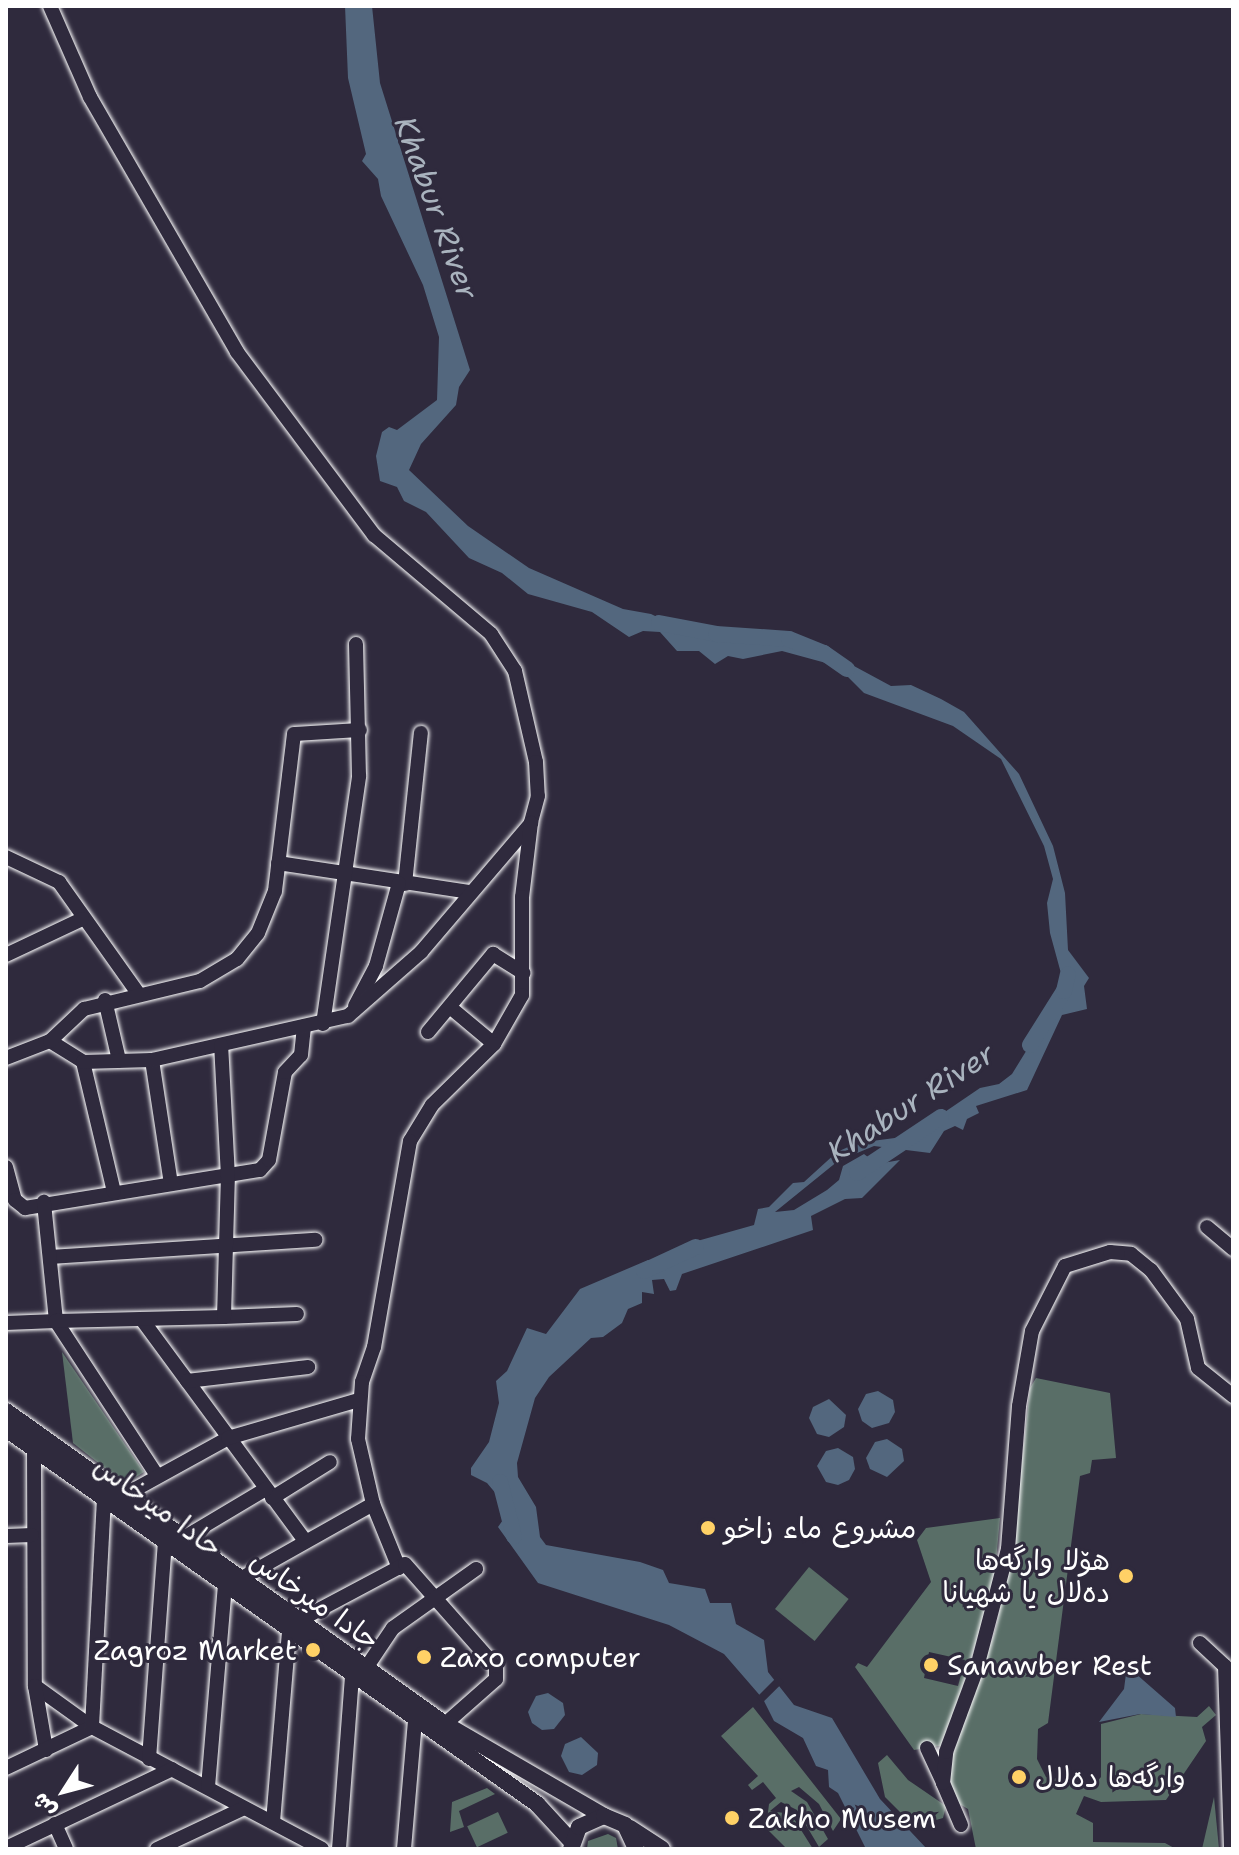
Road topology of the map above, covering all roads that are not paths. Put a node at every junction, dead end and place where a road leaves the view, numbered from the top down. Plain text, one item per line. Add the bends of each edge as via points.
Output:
1 (50, 6) edge
2 (356, 644) dead end
3 (360, 730) junction
4 (421, 733) dead end
5 (531, 823) junction
6 (6, 857) edge
7 (278, 863) junction
8 (344, 872) junction
9 (402, 884) junction
10 (469, 892) junction
11 (82, 919) junction
12 (6, 955) edge
13 (524, 973) junction
14 (138, 993) junction
15 (105, 1000) junction
16 (451, 1008) junction
17 (348, 1016) junction
18 (323, 1024) junction
19 (304, 1026) junction
20 (428, 1032) dead end
21 (50, 1041) junction
22 (494, 1044) junction
23 (221, 1045) junction
24 (6, 1058) edge
25 (119, 1060) junction
26 (152, 1060) junction
27 (83, 1062) junction
28 (6, 1167) edge
29 (228, 1177) junction
30 (171, 1184) junction
31 (114, 1192) junction
32 (44, 1202) junction
33 (1207, 1227) dead end
34 (315, 1240) dead end
35 (228, 1248) junction
36 (1233, 1249) edge
37 (50, 1257) junction
38 (297, 1314) dead end
39 (224, 1317) junction
40 (56, 1321) junction
41 (143, 1321) junction
42 (6, 1323) edge
43 (308, 1367) dead end
44 (187, 1381) junction
45 (1233, 1396) edge
46 (359, 1400) junction
47 (6, 1411) edge
48 (6, 1429) edge
49 (228, 1438) junction
50 (34, 1449) junction
51 (330, 1462) dead end
52 (156, 1474) junction
53 (269, 1494) junction
54 (123, 1496) junction
55 (104, 1500) junction
56 (373, 1504) junction
57 (32, 1535) junction
58 (6, 1536) edge
59 (182, 1539) junction
60 (305, 1541) junction
61 (165, 1543) junction
62 (399, 1568) junction
63 (476, 1569) dead end
64 (233, 1582) junction
65 (434, 1598) junction
66 (294, 1626) junction
67 (1200, 1643) dead end
68 (359, 1672) junction
69 (35, 1686) junction
70 (415, 1720) junction
71 (92, 1727) junction
72 (441, 1730) junction
73 (927, 1748) dead end
74 (46, 1750) junction
75 (149, 1759) junction
76 (6, 1768) edge
77 (172, 1769) junction
78 (943, 1783) junction
79 (208, 1787) junction
80 (244, 1808) junction
81 (612, 1818) junction
82 (273, 1822) junction
83 (55, 1824) junction
84 (961, 1825) dead end
85 (572, 1846) edge
86 (6, 1848) edge
87 (66, 1849) edge
88 (157, 1849) edge
89 (322, 1849) edge
90 (339, 1849) edge
91 (404, 1849) edge
92 (636, 1849) edge
93 (662, 1849) edge
94 (1231, 1849) edge

1 - 5 street via 90,97 237,352 374,535 491,634 515,671 536,762 538,796
2 - 3 street
3 - 7 street via 294,734
3 - 8 street
4 - 9 street
5 - 10 street
5 - 13 street via 522,897
6 - 11 street via 59,882
7 - 8 street
7 - 14 street via 266,916 237,959 200,981
8 - 9 street
8 - 18 street
9 - 10 street
9 - 17 street via 376,966
10 - 17 street via 421,952
11 - 12 street
11 - 14 street
13 - 16 street via 493,954
13 - 22 street via 515,1013
14 - 15 street
15 - 21 street via 84,1009
15 - 25 street
16 - 20 street
16 - 22 street
17 - 18 street
18 - 19 street
19 - 23 street
19 - 29 street via 301,1055 285,1072 269,1160 260,1170
21 - 24 street
21 - 27 street
22 - 46 street via 432,1105 410,1141 374,1347
23 - 26 street
23 - 29 street
25 - 26 street
25 - 27 street
26 - 30 street
27 - 31 street
28 - 32 street via 18,1204
29 - 30 street
29 - 35 street
30 - 31 street
31 - 32 street
32 - 37 street
33 - 36 street
34 - 35 street
35 - 37 street
35 - 39 street
37 - 40 street
38 - 39 street
39 - 41 street
40 - 41 street
40 - 42 street
40 - 52 street
41 - 44 street
43 - 44 street
44 - 49 street
45 - 78 street via 1198,1368 1187,1319 1151,1270 1131,1254 1110,1252 1065,1266 1032,1331 1021,1393 1008,1549 976,1671 946,1752
46 - 49 street
46 - 56 street via 358,1439
47 - 54 main road, جادا ميرخاس
48 - 50 main road, حادا ميرخاس
49 - 52 street
49 - 53 street
50 - 55 main road, حادا ميرخاس
50 - 57 street
51 - 53 street
52 - 54 street
53 - 59 street
53 - 60 street
54 - 59 main road, جادا ميرخاس
55 - 61 main road, حادا ميرخاس
55 - 71 street
56 - 60 street
56 - 62 street
57 - 58 street
57 - 69 street
59 - 64 main road, جادا ميرخاس
60 - 64 street
61 - 64 main road, حادا ميرخاس
61 - 75 street
62 - 65 street via 405,1564
62 - 66 street
63 - 65 street
64 - 66 main road, حادا ميرخاس
64 - 79 street
65 - 68 street via 393,1628
65 - 72 street via 496,1667 496,1679
66 - 68 main road, حادا ميرخاس
66 - 82 street
67 - 94 street via 1225,1666
68 - 70 main road, حادا ميرخاس
68 - 72 main road, جادا ميرخاس
68 - 90 street
69 - 71 street
69 - 74 street
70 - 72 main road, حادا ميرخاس
70 - 91 street
71 - 74 street
71 - 75 street
72 - 81 main road, جادا ميرخاس
72 - 85 main road via 537,1804
73 - 78 street
74 - 76 street
75 - 77 street
77 - 79 street
77 - 83 street
78 - 84 street
79 - 80 street
80 - 82 street
80 - 88 street
81 - 85 main road via 583,1823
81 - 92 main road via 630,1830
81 - 93 main road, جادا ميرخاس
82 - 89 street
83 - 86 street
83 - 87 street

